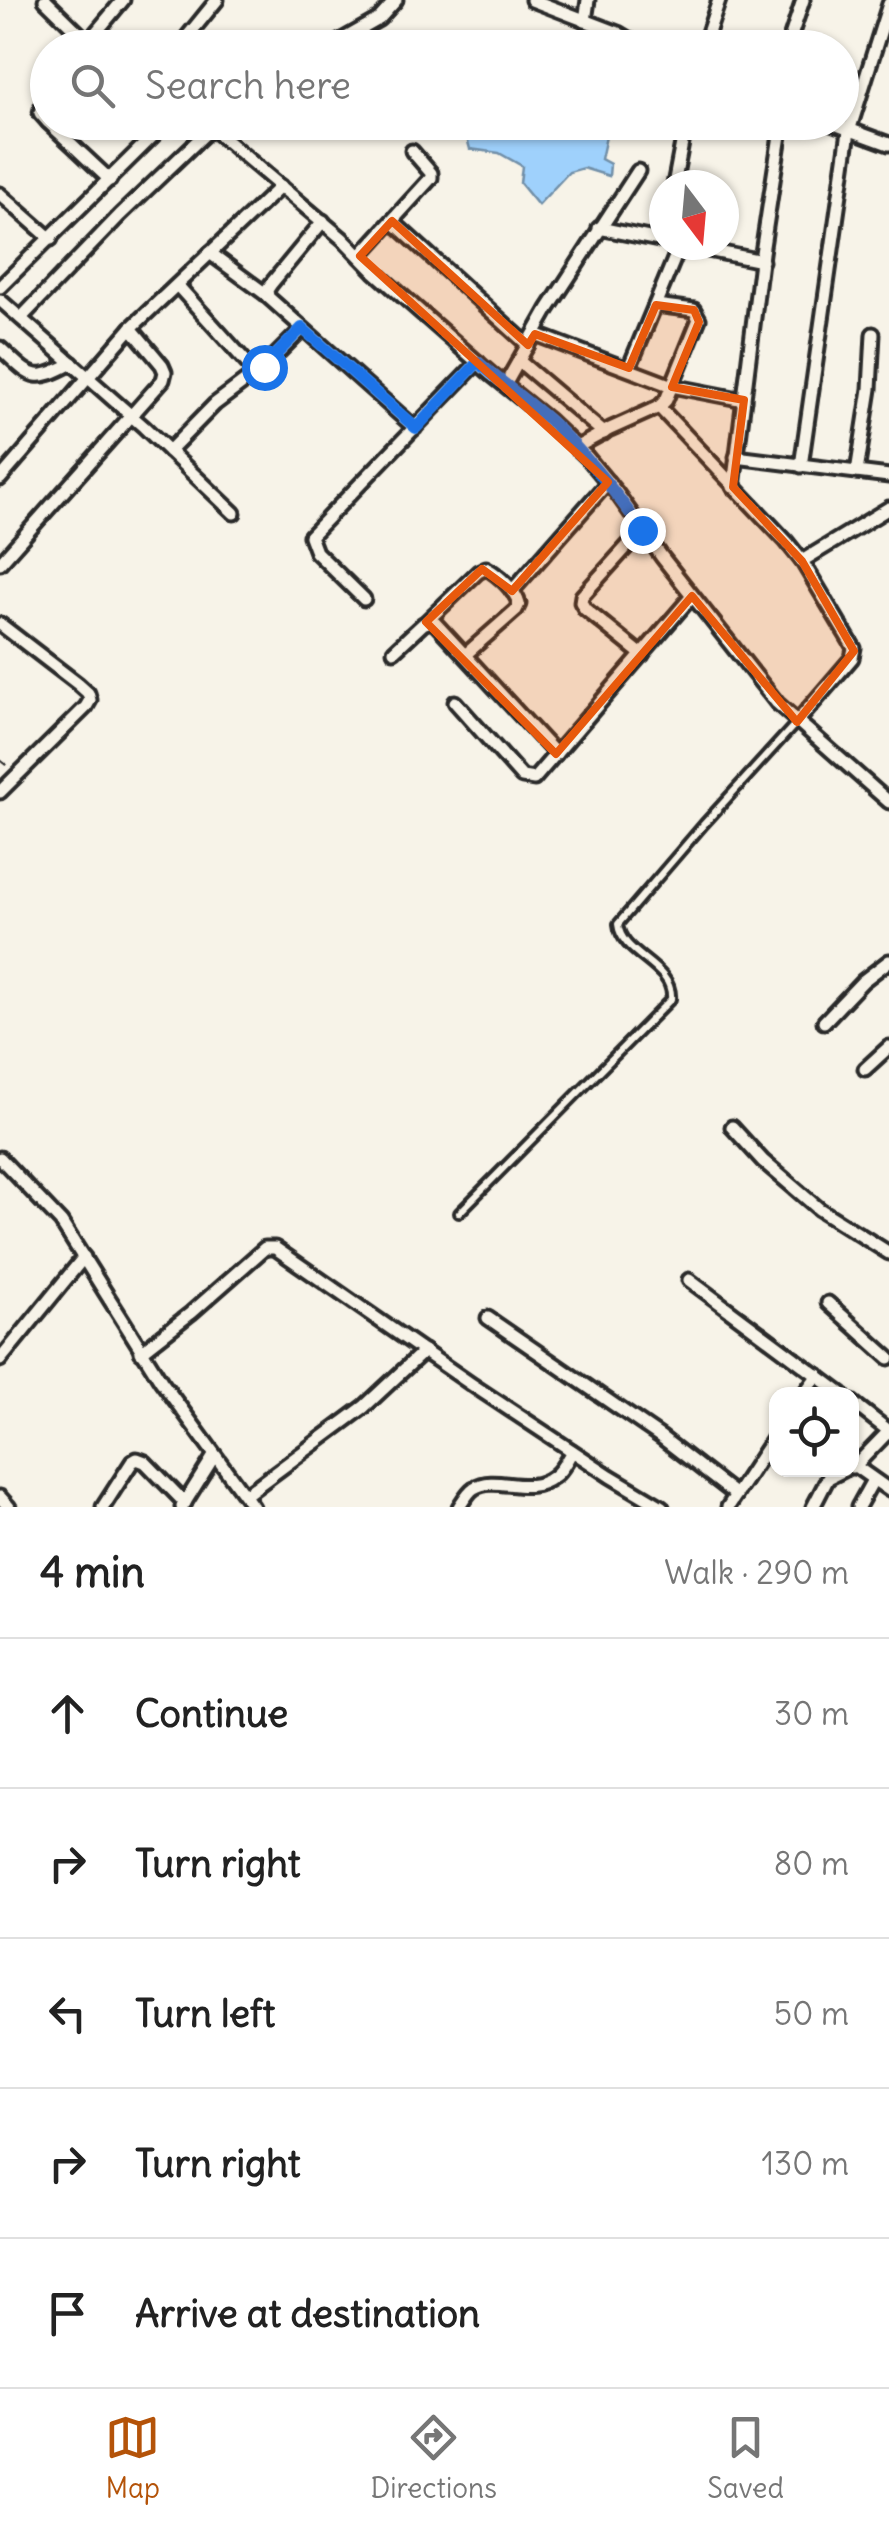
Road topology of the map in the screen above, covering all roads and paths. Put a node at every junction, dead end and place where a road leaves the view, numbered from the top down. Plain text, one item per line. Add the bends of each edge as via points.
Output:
1 (45, 0) edge
2 (123, 0) edge
3 (217, 0) edge
4 (396, 0) edge
5 (532, 0) edge
6 (588, 0) edge
7 (719, 0) edge
8 (803, 0) edge
9 (889, 4) edge
10 (584, 21) junction
11 (76, 30) edge
12 (103, 30) edge
13 (193, 30) edge
14 (359, 30) edge
15 (610, 30) edge
16 (710, 30) edge
17 (793, 30) edge
18 (859, 98) edge
19 (859, 134) edge
20 (67, 140) edge
21 (149, 140) edge
22 (192, 140) edge
23 (225, 140) edge
24 (683, 140) edge
25 (779, 140) edge
26 (848, 140) edge
27 (889, 144) edge
28 (412, 151) dead end
29 (677, 170) edge
30 (638, 172) dead end
31 (110, 180) junction
32 (280, 186) junction
33 (0, 194) edge
34 (392, 221) junction
35 (323, 222) junction
36 (599, 228) junction
37 (649, 237) edge
38 (52, 239) junction
39 (210, 253) junction
40 (360, 256) junction
41 (739, 256) edge
42 (676, 260) edge
43 (762, 261) junction
44 (177, 284) junction
45 (0, 287) edge
46 (267, 295) junction
47 (0, 300) edge
48 (656, 305) junction
49 (22, 318) junction
50 (132, 328) junction
51 (302, 328) junction
52 (872, 334) dead end
53 (531, 340) junction
54 (0, 348) edge
55 (520, 361) junction
56 (72, 362) junction
57 (478, 362) junction
58 (629, 368) junction
59 (256, 373) junction
60 (87, 376) junction
61 (505, 385) junction
62 (672, 386) junction
63 (744, 400) junction
64 (659, 407) junction
65 (132, 416) junction
66 (416, 428) junction
67 (604, 433) junction
68 (577, 448) junction
69 (169, 451) junction
70 (736, 457) junction
71 (801, 466) junction
72 (857, 472) junction
73 (889, 476) edge
74 (0, 478) edge
75 (608, 482) junction
76 (733, 487) junction
77 (889, 508) edge
78 (234, 513) dead end
79 (642, 530) junction
80 (802, 561) junction
81 (0, 563) edge
82 (512, 591) junction
83 (692, 596) junction
84 (364, 599) dead end
85 (426, 622) junction
86 (0, 624) edge
87 (394, 650) dead end
88 (642, 654) junction
89 (465, 656) junction
90 (455, 702) dead end
91 (797, 722) junction
92 (556, 754) junction
93 (0, 792) edge
94 (889, 802) edge
95 (889, 960) edge
96 (824, 1022) dead end
97 (889, 1047) edge
98 (865, 1069) dead end
99 (732, 1127) dead end
100 (0, 1158) edge
101 (460, 1213) dead end
102 (889, 1253) edge
103 (84, 1257) junction
104 (689, 1280) dead end
105 (828, 1303) dead end
106 (488, 1318) dead end
107 (424, 1351) junction
108 (142, 1352) junction
109 (889, 1358) edge
110 (0, 1360) edge
111 (818, 1375) junction
112 (809, 1387) edge
113 (833, 1387) edge
114 (859, 1407) edge
115 (889, 1431) edge
116 (769, 1444) edge
117 (572, 1451) junction
118 (214, 1456) junction
119 (859, 1459) edge
120 (859, 1473) edge
121 (830, 1477) edge
122 (873, 1480) junction
123 (889, 1490) edge
124 (736, 1494) junction
125 (244, 1495) junction
126 (0, 1497) edge
127 (184, 1505) edge
128 (10, 1507) edge
129 (104, 1507) edge
130 (254, 1507) edge
131 (459, 1507) edge
132 (662, 1507) edge
133 (728, 1507) edge
134 (812, 1507) edge
135 (858, 1507) edge

1 - 11 street
2 - 12 street
3 - 13 street
4 - 14 street
5 - 10 street
6 - 10 street
7 - 16 street
8 - 17 street
9 - 18 street
10 - 15 street
19 - 27 street
20 - 31 street
21 - 31 street
22 - 49 street
23 - 32 street
24 - 29 street
25 - 43 street
26 - 71 street
28 - 34 street via 431,178
30 - 36 street
31 - 38 street
32 - 35 street
32 - 39 street
33 - 38 street
34 - 40 street
34 - 53 street
35 - 40 street
35 - 46 street
36 - 37 street
36 - 53 street
38 - 45 street
39 - 44 street
39 - 46 street
40 - 57 street
41 - 43 street
42 - 48 street
43 - 63 street
44 - 50 street
44 - 59 street
46 - 51 street
47 - 49 street
48 - 58 street
48 - 62 street via 694,310 699,318
49 - 56 street
50 - 60 street
50 - 65 street via 165,372
51 - 59 street
51 - 66 street
52 - 72 street
53 - 55 street
53 - 58 street
54 - 56 street via 38,376
55 - 61 street
55 - 67 street
56 - 60 street
57 - 61 street
57 - 66 street
58 - 62 street
59 - 69 street
60 - 65 street
60 - 74 street
61 - 68 street
62 - 63 street
62 - 64 street
63 - 70 street
64 - 67 street
64 - 76 street
65 - 69 street
65 - 81 street
66 - 84 street via 310,536 316,552
67 - 68 street
68 - 75 street
69 - 78 street
70 - 71 street
70 - 76 street
71 - 72 street
72 - 73 street
75 - 79 street
75 - 82 street
76 - 80 street
77 - 80 street
79 - 83 street
79 - 88 street via 581,602
80 - 91 street via 854,651
82 - 85 street via 486,568
82 - 89 street via 518,608
83 - 88 street
83 - 91 street
85 - 87 street
85 - 89 street
86 - 93 street via 90,700
88 - 92 street
89 - 92 street
90 - 92 street via 526,779 534,780
91 - 94 street
91 - 101 lane via 618,924 624,940 666,979 671,999
95 - 96 street
97 - 98 street
99 - 102 street via 819,1209
100 - 103 street via 61,1222
103 - 108 street
103 - 110 street
104 - 111 street
105 - 109 street
106 - 124 street
107 - 108 street via 270,1247
107 - 117 street
107 - 125 street via 364,1407
108 - 118 street
111 - 112 street
111 - 113 street
114 - 115 street
115 - 119 street
116 - 124 street
117 - 131 street via 543,1483 481,1485
117 - 132 street
118 - 125 street
118 - 127 street
120 - 122 street
121 - 134 street
122 - 123 street
122 - 135 street
124 - 133 street
125 - 130 street
126 - 128 street
127 - 129 street via 137,1459

